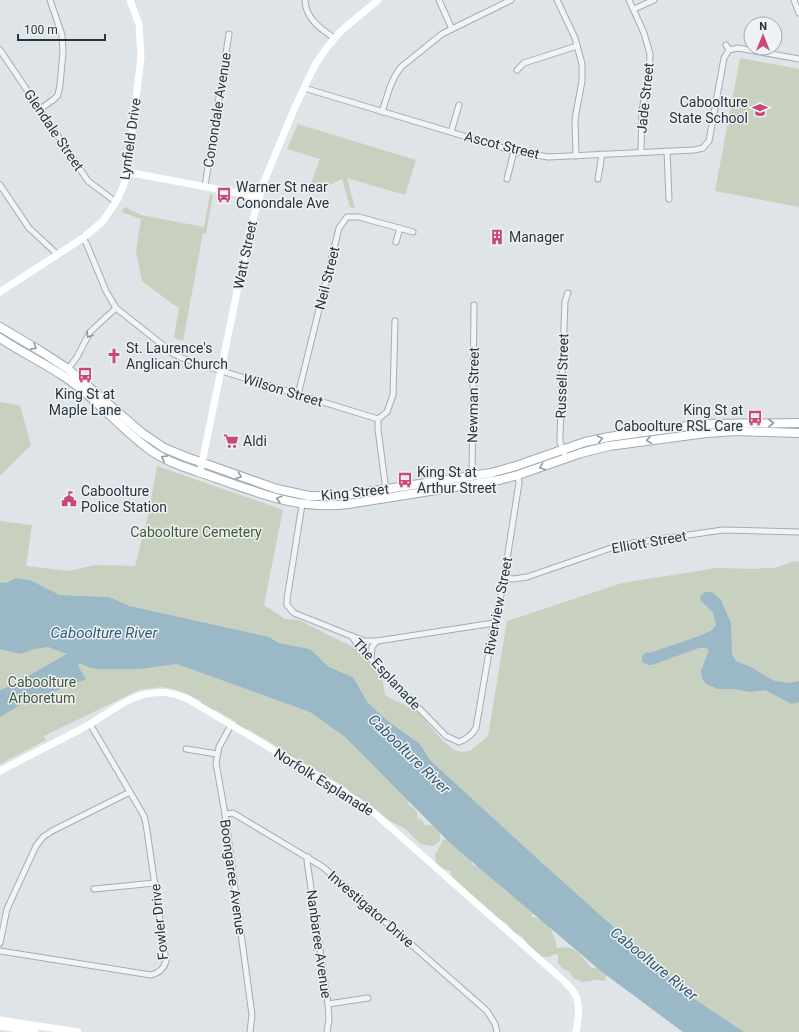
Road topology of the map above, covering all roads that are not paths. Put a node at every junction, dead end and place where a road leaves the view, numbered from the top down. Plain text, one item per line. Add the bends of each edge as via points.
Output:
1 (50, 0) edge
2 (130, 0) edge
3 (305, 0) edge
4 (378, 0) edge
5 (438, 0) edge
6 (511, 0) edge
7 (557, 0) edge
8 (630, 0) edge
9 (654, 0) edge
10 (794, 0) edge
11 (634, 9) junction
12 (799, 13) edge
13 (452, 28) junction
14 (229, 34) dead end
15 (334, 38) junction
16 (726, 45) dead end
17 (577, 46) junction
18 (0, 50) edge
19 (729, 50) junction
20 (799, 57) edge
21 (517, 70) dead end
22 (304, 88) junction
23 (459, 105) dead end
24 (40, 109) junction
25 (382, 112) junction
26 (451, 132) junction
27 (514, 151) junction
28 (667, 151) junction
29 (641, 152) junction
30 (602, 154) junction
31 (576, 156) junction
32 (127, 172) junction
33 (507, 179) dead end
34 (598, 179) dead end
35 (0, 185) edge
36 (205, 186) junction
37 (259, 196) junction
38 (669, 198) dead end
39 (116, 202) junction
40 (400, 228) junction
41 (413, 232) dead end
42 (83, 238) junction
43 (396, 242) dead end
44 (57, 254) junction
45 (0, 292) edge
46 (568, 293) dead end
47 (474, 305) dead end
48 (116, 308) junction
49 (395, 321) dead end
50 (0, 327) edge
51 (0, 338) edge
52 (68, 369) junction
53 (221, 370) junction
54 (298, 395) junction
55 (378, 419) junction
56 (799, 423) edge
57 (799, 433) edge
58 (562, 450) junction
59 (566, 458) junction
60 (202, 463) junction
61 (516, 466) junction
62 (200, 473) junction
63 (518, 475) junction
64 (472, 476) junction
65 (472, 485) junction
66 (386, 489) junction
67 (387, 498) junction
68 (302, 505) junction
69 (799, 532) edge
70 (504, 578) junction
71 (494, 623) junction
72 (352, 636) junction
73 (378, 641) junction
74 (371, 659) junction
75 (90, 724) junction
76 (231, 725) junction
77 (465, 740) joint
78 (186, 749) dead end
79 (217, 754) junction
80 (0, 771) edge
81 (130, 792) junction
82 (225, 814) junction
83 (308, 857) junction
84 (155, 883) junction
85 (94, 889) dead end
86 (0, 943) edge
87 (0, 952) edge
88 (368, 998) dead end
89 (328, 1004) junction
90 (0, 1020) edge
91 (0, 1026) edge
92 (35, 1032) edge
93 (78, 1032) edge
94 (250, 1032) edge
95 (327, 1032) edge
96 (497, 1032) edge
97 (576, 1032) edge

1 - 24 street via 62,35 60,86 58,95
2 - 32 street, Lynfield Drive via 139,24 141,57
3 - 15 street via 311,18
4 - 15 street, Watt Street
5 - 13 street
6 - 13 street
7 - 17 street
8 - 11 street, Jade Street
9 - 11 street
10 - 12 street
11 - 29 street, Jade Street via 650,54 649,76 642,110
13 - 25 street via 402,67 390,87
14 - 36 street, Conondale Avenue
15 - 22 street, Watt Street via 316,63
16 - 19 street
17 - 21 street via 524,63
17 - 31 street via 583,73 575,119
18 - 24 street, Glendale Street
19 - 20 street via 738,48
19 - 28 street, Ascot Street via 724,58 706,146 699,149
22 - 25 street, Ascot Street
22 - 37 street, Watt Street
23 - 26 street
24 - 39 street, Glendale Street via 88,181
25 - 26 street, Ascot Street
26 - 27 street, Ascot Street
27 - 31 street, Ascot Street via 548,157
27 - 33 street
28 - 29 street, Ascot Street
28 - 38 street
29 - 30 street, Ascot Street
30 - 31 street, Ascot Street
30 - 34 street
32 - 36 street
32 - 39 street, Lynfield Drive
35 - 44 street via 29,228
36 - 37 street
37 - 53 street, Watt Street
39 - 42 street, Lynfield Drive via 102,222
40 - 41 street, Neil Street
40 - 43 street
40 - 54 street, Neil Street via 359,217 347,217 339,228
42 - 44 street, Lynfield Drive
42 - 48 street, Wilson Street
44 - 45 street, Lynfield Drive
46 - 58 street, Russell Street via 565,301 560,436
47 - 64 street, Newman Street
48 -> 52 street via 90,332
48 - 53 street, Wilson Street via 174,354
49 - 55 street via 393,395 387,412
50 -> 52 main road, King Street
62 -> 51 main road, King Street via 149,449 66,378
52 - 60 main road, King Street via 153,441 169,451
53 - 54 street, Wilson Street
53 - 60 street, Watt Street
54 - 55 street, Wilson Street
55 - 66 street
58 -> 56 main road, King Street via 597,439 702,424
57 -> 59 main road, King Street via 736,431 693,434 604,447
58 - 59 street, Russell Street
58 - 61 main road, King Street
59 -> 63 main road, King Street
60 - 62 street, Watt Street
60 -> 66 main road, King Street via 297,495 331,497
61 - 63 street, Riverview Street
61 - 64 main road, King Street
68 -> 62 main road, King Street via 279,500
63 - 65 main road, King Street
63 - 70 street, Riverview Street via 519,483
64 - 65 street, Newman Street
64 - 66 main road, King Street
65 - 67 main road, King Street
66 - 67 street
67 - 68 main road, King Street via 338,506
68 - 72 street, The Esplanade via 287,605 294,613
69 - 70 street, Elliott Street via 723,530 626,544 527,577
70 - 71 street, Riverview Street
71 - 73 street
71 - 77 street, Riverview Street via 476,728
72 - 73 street
72 - 74 street, The Esplanade
73 - 74 street via 372,647
74 - 77 street, The Esplanade via 446,736 458,742
75 - 76 street, Norfolk Esplanade via 131,700 165,692 186,698
75 - 80 street, Norfolk Esplanade
75 - 81 street, Fowler Drive
76 - 79 street, Boongaree Avenue
76 - 97 street, Norfolk Esplanade via 371,810 564,981 578,1004
78 - 79 street
79 - 82 street, Boongaree Avenue via 216,764
81 - 84 street, Fowler Drive via 144,816
81 - 86 street via 52,830 43,837 36,846 7,910
82 - 83 street, Investigator Drive via 233,813
82 - 94 street, Boongaree Avenue via 252,1015
83 - 89 street, Nanbaree Avenue via 306,861
83 - 96 street, Investigator Drive via 323,867 487,1011
84 - 85 street
84 - 87 street, Fowler Drive via 166,961 157,973
88 - 89 street
89 - 95 street, Nanbaree Avenue
90 - 93 street
91 - 92 street

